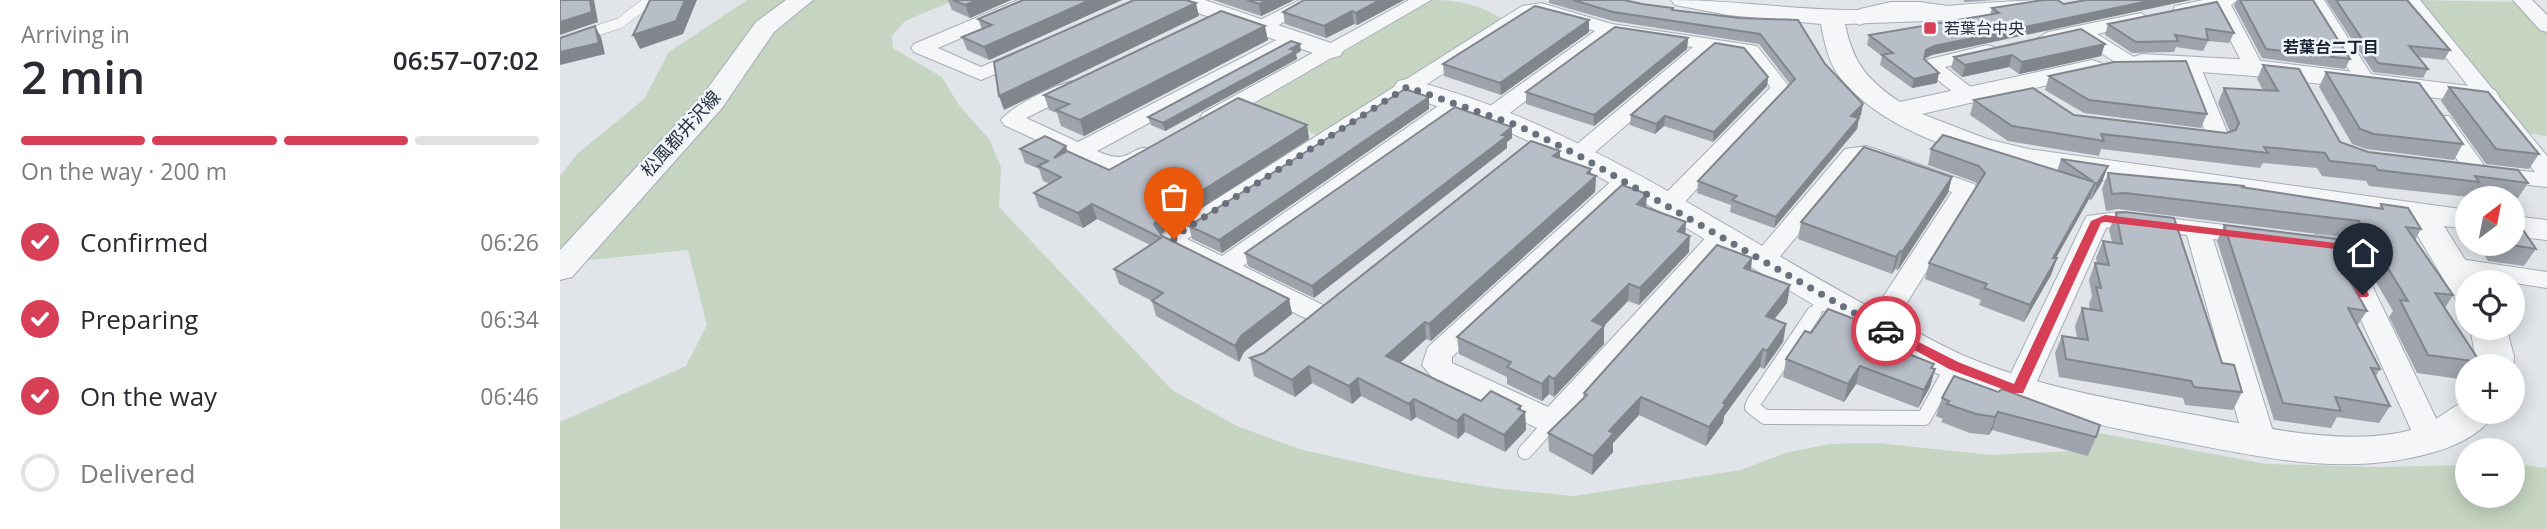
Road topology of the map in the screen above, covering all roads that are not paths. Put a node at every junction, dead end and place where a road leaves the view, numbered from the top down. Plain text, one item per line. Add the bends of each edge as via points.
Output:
1 (650, 0) edge
2 (801, 0) edge
3 (1034, 0) edge
4 (1314, 0) edge
5 (1422, 0) edge
6 (1683, 0) edge
7 (2042, 0) edge
8 (2315, 0) edge
9 (2410, 0) edge
10 (2522, 0) edge
11 (2225, 1) edge
12 (1202, 9) edge
13 (1846, 19) junction
14 (2547, 26) edge
15 (1261, 27) junction
16 (1610, 29) junction
17 (2080, 32) junction
18 (1292, 38) junction
19 (2028, 42) edge
20 (560, 43) edge
21 (1709, 44) junction
22 (1043, 45) edge
23 (2001, 48) edge
24 (1331, 51) junction
25 (2130, 63) junction
26 (2189, 63) junction
27 (2253, 68) junction
28 (1102, 73) edge
29 (2366, 82) junction
30 (1407, 87) junction
31 (2418, 88) junction
32 (1970, 96) junction
33 (2486, 96) junction
34 (1456, 104) junction
35 (1896, 111) junction
36 (1492, 116) junction
37 (1187, 131) edge
38 (2168, 133) edge
39 (1163, 145) edge
40 (1079, 151) junction
41 (1578, 155) junction
42 (2451, 170) edge
43 (2547, 171) edge
44 (2478, 173) junction
45 (2547, 180) edge
46 (1625, 181) junction
47 (1669, 204) junction
48 (2420, 213) junction
49 (2455, 218) edge
50 (2525, 227) edge
51 (2198, 230) junction
52 (2547, 230) edge
53 (1721, 236) junction
54 (1763, 260) junction
55 (1224, 267) junction
56 (560, 270) edge
57 (2455, 271) edge
58 (2525, 279) edge
59 (2547, 279) edge
60 (1337, 296) edge
61 (1825, 298) junction
62 (1878, 326) junction
63 (1953, 366) junction
64 (2018, 390) junction
65 (1552, 422) junction
66 (2462, 424) edge
67 (2430, 439) junction
68 (2260, 441) junction
69 (1525, 452) dead end

1 - 20 lane via 620,23
2 - 56 street, 松風都井沢線 via 765,27 712,102
3 - 22 street via 921,48 981,74
4 - 15 street
5 - 24 street
6 - 13 street
7 - 13 street via 1965,13
8 - 29 street
9 - 33 street
10 - 14 street
11 - 17 street
11 - 27 street
12 - 15 street
13 - 35 street via 1838,47 1847,68
15 - 18 street
16 - 21 street
16 - 30 street via 1541,9 1529,10
16 - 36 street
17 - 19 street
17 - 25 street
18 - 24 street
18 - 40 street
21 - 41 street
21 - 47 street via 1750,50 1781,89
23 - 32 street via 1933,64
24 - 37 street
25 - 26 street
25 - 32 street via 2090,68 2028,92
26 - 27 street
26 - 38 street via 2219,139
27 - 29 street via 2306,85
28 - 40 street via 1013,117 1014,122
29 - 31 street
30 - 34 street
30 - 55 street via 1174,239
31 - 33 street
31 - 44 street
32 - 35 street
33 - 43 street
34 - 36 street
34 - 55 street
35 - 48 street via 1952,137 2015,155
36 - 41 street via 1531,145
39 - 40 street via 1122,167
41 - 46 street
42 - 44 street
44 - 45 street
46 - 47 street
46 - 65 street via 1438,354 1437,365 1442,370
47 - 53 street
48 - 49 street
48 - 57 street
50 - 52 street
51 - 64 street via 2118,219 2096,221
51 - 67 street via 2340,246
51 - 68 street
53 - 54 street
53 - 65 street
54 - 61 street
54 - 62 street via 1853,154 1867,153 1966,188
55 - 60 street via 1306,320
58 - 59 street
61 - 62 street
61 - 63 lane via 1754,402 1752,407 1765,418 1924,418
62 - 63 street
63 - 64 street
64 - 68 street via 2080,408
65 - 69 lane
66 - 67 street
67 - 68 street via 2339,449

